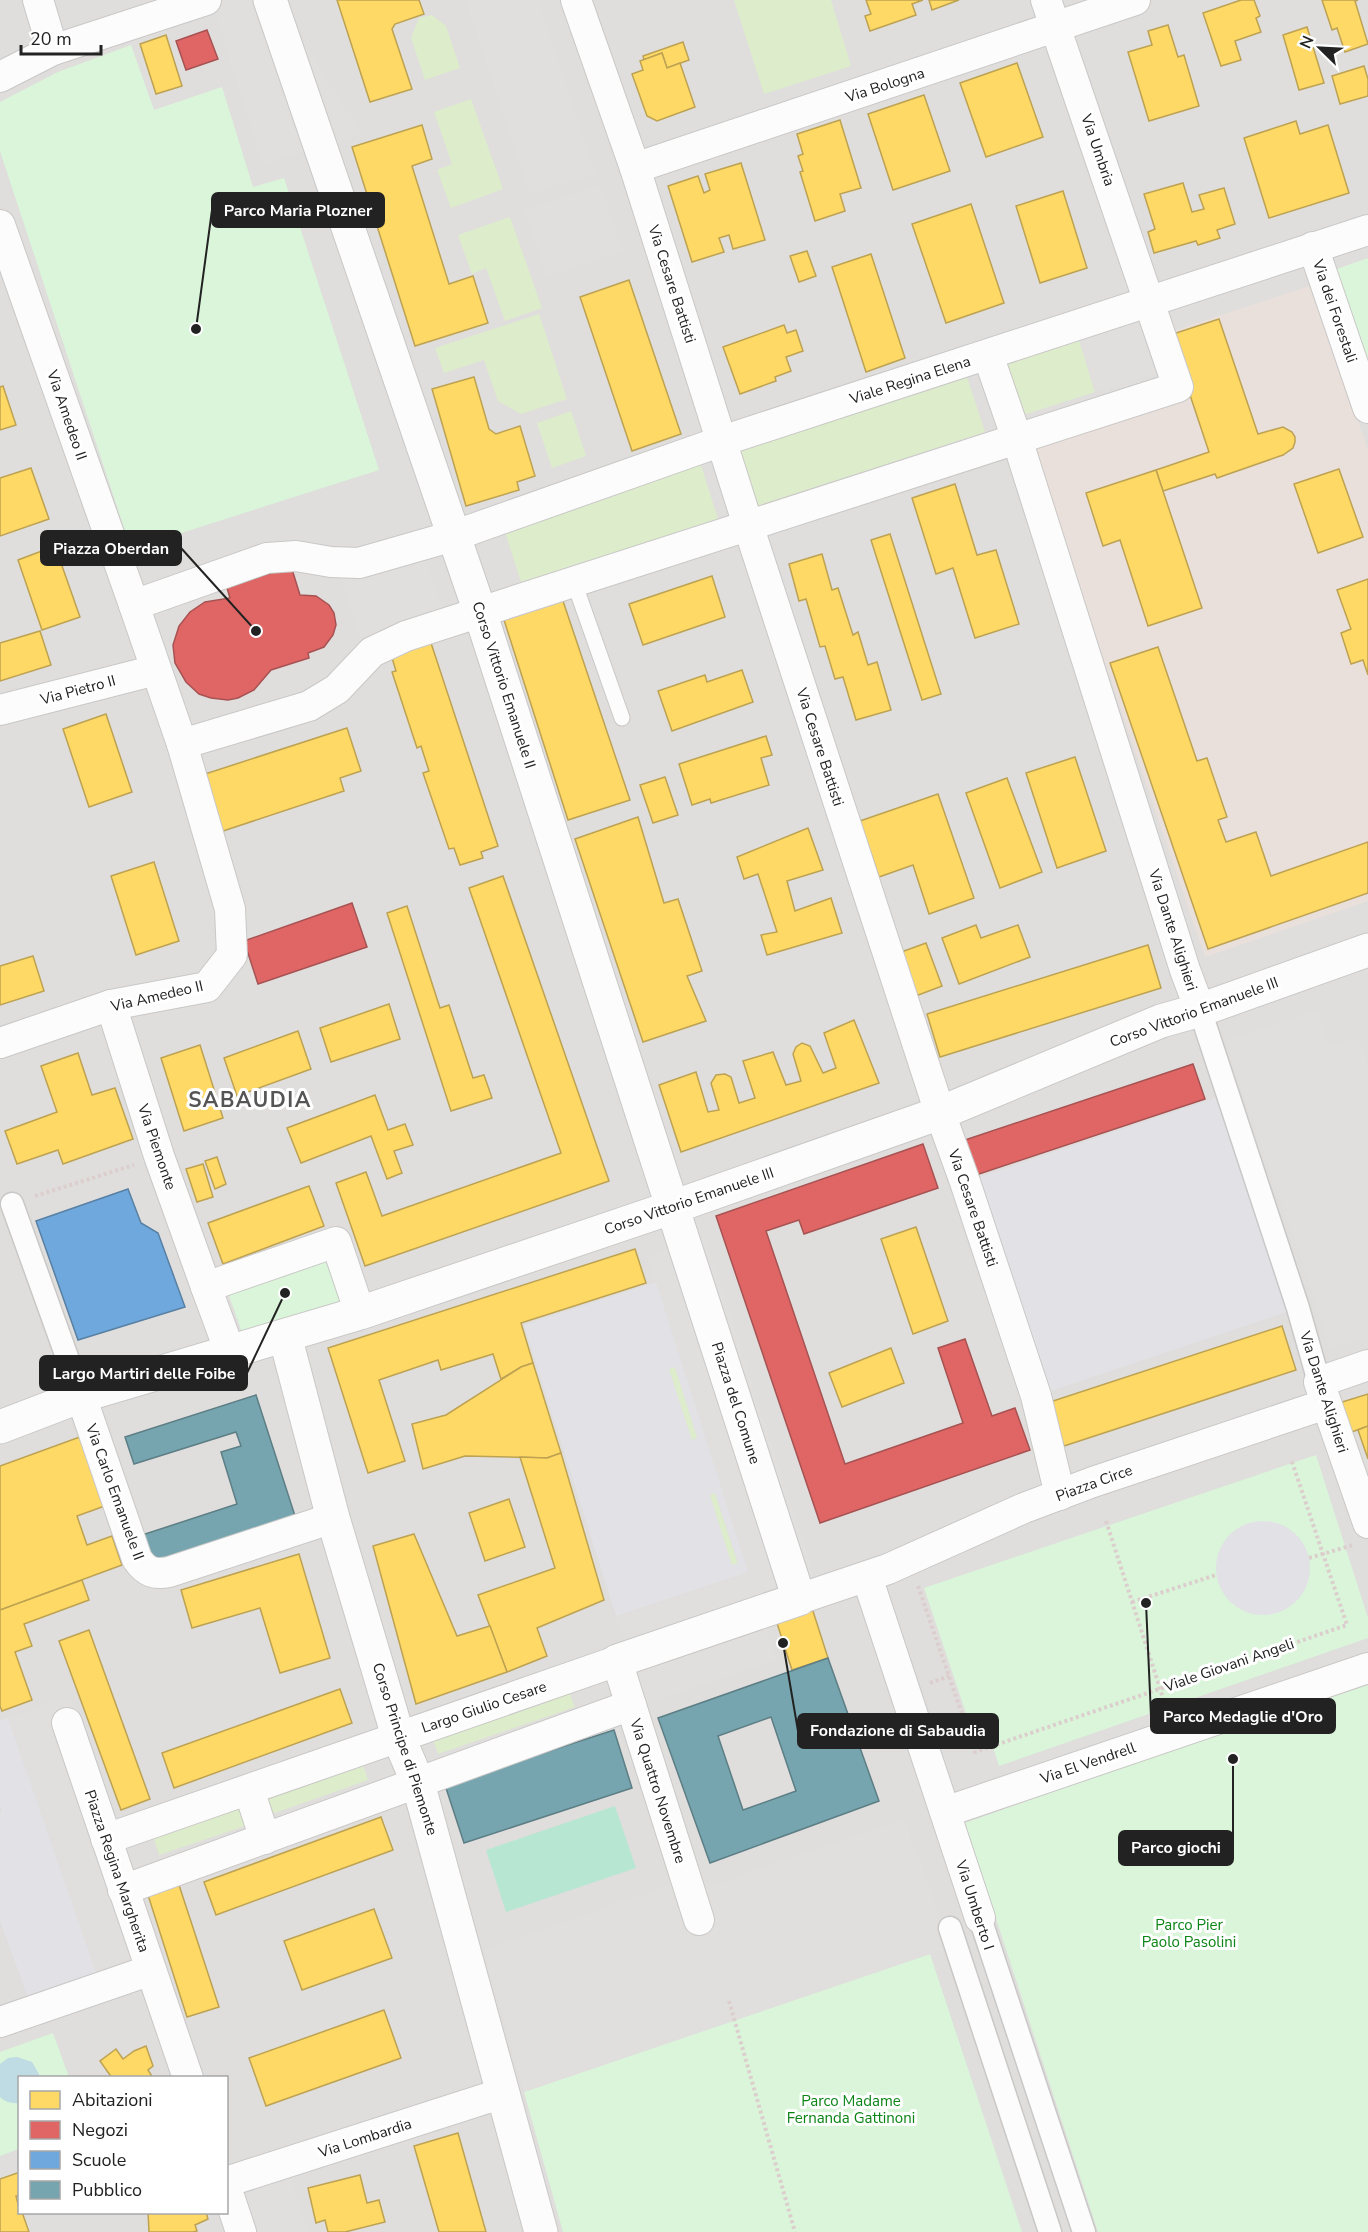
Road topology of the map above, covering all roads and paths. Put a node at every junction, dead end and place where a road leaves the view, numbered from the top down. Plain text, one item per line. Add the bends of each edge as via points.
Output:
1 (38, 0) edge
2 (206, 0) edge
3 (270, 0) edge
4 (576, 0) edge
5 (1046, 0) edge
6 (1135, 0) edge
7 (1056, 28) junction
8 (53, 50) junction
9 (0, 77) edge
10 (635, 168) junction
11 (0, 225) edge
12 (1368, 230) edge
13 (1313, 247) junction
14 (1149, 300) junction
15 (988, 355) junction
16 (1368, 408) edge
17 (1017, 439) junction
18 (722, 441) junction
19 (748, 525) junction
20 (453, 536) junction
21 (574, 582) junction
22 (134, 605) junction
23 (480, 612) junction
24 (156, 670) junction
25 (0, 710) edge
26 (622, 718) dead end
27 (182, 744) junction
28 (1368, 950) edge
29 (111, 1005) junction
30 (1200, 1010) junction
31 (0, 1043) edge
32 (940, 1113) junction
33 (159, 1156) junction
34 (12, 1204) joint
35 (673, 1208) junction
36 (206, 1287) junction
37 (360, 1313) junction
38 (285, 1336) junction
39 (231, 1352) junction
40 (1368, 1365) edge
41 (1323, 1393) junction
42 (81, 1396) junction
43 (0, 1427) edge
44 (1292, 1459) dead end
45 (1060, 1495) junction
46 (333, 1518) junction
47 (1106, 1521) dead end
48 (1361, 1534) edge
49 (1323, 1554) junction
50 (1309, 1558) dead end
51 (1216, 1575) dead end
52 (867, 1577) junction
53 (917, 1584) dead end
54 (799, 1599) junction
55 (1132, 1602) junction
56 (617, 1661) junction
57 (1368, 1668) edge
58 (1160, 1689) junction
59 (632, 1705) junction
60 (1168, 1714) dead end
61 (67, 1724) dead end
62 (398, 1736) junction
63 (418, 1783) junction
64 (249, 1790) junction
65 (945, 1812) junction
66 (106, 1839) junction
67 (265, 1839) junction
68 (123, 1890) junction
69 (980, 1918) joint
70 (699, 1920) dead end
71 (950, 1928) dead end
72 (150, 1970) junction
73 (729, 2001) dead end
74 (0, 2022) edge
75 (187, 2076) edge
76 (503, 2093) junction
77 (228, 2183) edge
78 (228, 2190) edge
79 (241, 2232) edge
80 (541, 2232) edge
81 (795, 2232) edge
82 (1050, 2232) edge
83 (1084, 2232) edge

1 - 8 street
2 - 8 street
3 - 20 street, Corso Vittorio Emanuele II
4 - 10 street, Via Cesare Battisti
5 - 7 street, Via Umbria
6 - 7 street, Via Bologna
7 - 10 street, Via Bologna
7 - 14 street, Via Umbria
8 - 9 street
10 - 18 street, Via Cesare Battisti
11 - 22 street, Via Amedeo II
12 - 13 street, Viale Regina Elena
13 - 14 street, Viale Regina Elena
13 - 16 street, Via dei Forestali
14 - 15 street, Viale Regina Elena
14 - 17 street, Via Umbria via 1178,387
15 - 17 street, Via Dante Alighieri
15 - 18 street, Viale Regina Elena
17 - 19 street
17 - 30 street, Via Dante Alighieri
18 - 19 street, Via Cesare Battisti
18 - 20 street, Viale Regina Elena
19 - 21 street
19 - 32 street, Via Cesare Battisti
20 - 22 street, Viale Regina Elena via 359,563 296,556 267,558
20 - 23 street, Corso Vittorio Emanuele II
21 - 23 street
21 - 26 lane
22 - 24 street, Via Amedeo II
23 - 27 street via 381,647 337,689 309,706
23 - 35 street, Corso Vittorio Emanuele II
24 - 25 street, Via Pietro II
24 - 27 street, Via Amedeo II
27 - 29 street, Via Amedeo II via 230,909 232,955 207,987
28 - 30 street, Corso Vittorio Emanuele III
29 - 31 street, Via Amedeo II
29 - 33 street, Via Piemonte
30 - 32 street, Corso Vittorio Emanuele III via 1161,1021
30 - 41 street, Via Dante Alighieri
32 - 35 street, Corso Vittorio Emanuele III
32 - 45 street, Via Cesare Battisti via 1036,1396
33 - 34 path
33 - 36 street, Via Piemonte
34 - 42 street
35 - 37 street, Corso Vittorio Emanuele III
35 - 54 street, Piazza del Comune
36 - 37 street via 336,1242
36 - 39 street, Via Piemonte
37 - 38 street, Corso Vittorio Emanuele III
38 - 39 street, Corso Vittorio Emanuele III
38 - 46 street, Corso Principe di Piemonte
39 - 42 street, Corso Vittorio Emanuele III
40 - 41 street, Piazza Circe
41 - 45 street, Piazza Circe
41 - 48 street, Via Dante Alighieri
42 - 43 street, Corso Vittorio Emanuele III
42 - 46 street, Via Carlo Emanuele II via 137,1559 149,1572 170,1572
44 - 49 path
45 - 52 street, Piazza Circe
46 - 62 street, Corso Principe di Piemonte
47 - 55 path
48 - 49 path
49 - 50 path
49 - 58 path, Viale Giovani Angeli via 1347,1625
51 - 55 path
52 - 54 street
52 - 65 street, Via Umberto I
53 - 58 path, Viale Giovani Angeli via 975,1752
54 - 56 street
55 - 58 path
56 - 59 street, Via Quattro Novembre
56 - 62 street, Largo Giulio Cesare
57 - 65 street, Via El Vendrell
58 - 60 path
59 - 63 street
59 - 70 street, Via Quattro Novembre
61 - 66 street, Piazza Regina Margherita
62 - 63 street, Corso Principe di Piemonte
62 - 64 street, Largo Giulio Cesare
63 - 67 street
63 - 76 street, Corso Principe di Piemonte
64 - 66 street, Largo Giulio Cesare
64 - 67 street
65 - 69 street, Via Umberto I
66 - 68 street, Piazza Regina Margherita
67 - 68 street
68 - 72 street, Piazza Regina Margherita
69 - 83 street, Via Umberto I
71 - 82 street, Via Umberto I
72 - 74 street, Piazza Regina Margherita
72 - 75 street
73 - 81 path
76 - 77 street, Via Lombardia
76 - 80 street, Corso Principe di Piemonte
78 - 79 street

